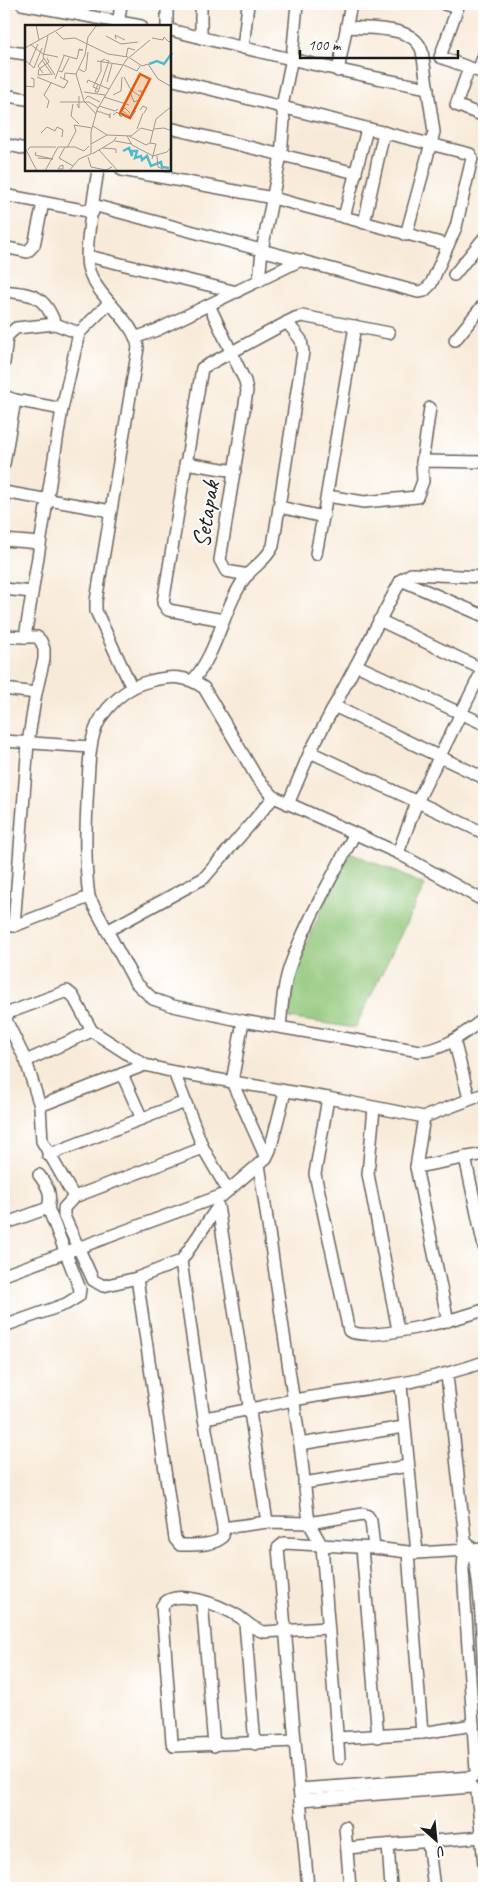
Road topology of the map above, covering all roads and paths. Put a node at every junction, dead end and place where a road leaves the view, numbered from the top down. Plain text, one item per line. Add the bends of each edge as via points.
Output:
1 (22, 4) edge
2 (121, 4) edge
3 (166, 4) edge
4 (201, 4) edge
5 (248, 4) edge
6 (298, 4) edge
7 (351, 4) edge
8 (444, 4) edge
9 (458, 6) edge
10 (118, 25) edge
11 (166, 25) edge
12 (347, 27) junction
13 (171, 30) edge
14 (201, 38) junction
15 (243, 48) junction
16 (4, 50) edge
17 (25, 54) edge
18 (484, 55) edge
19 (292, 58) junction
20 (338, 71) junction
21 (477, 71) edge
22 (171, 79) edge
23 (428, 88) junction
24 (4, 95) edge
25 (25, 99) edge
26 (282, 106) junction
27 (484, 116) edge
28 (171, 128) edge
29 (367, 129) junction
30 (384, 132) junction
31 (4, 144) edge
32 (432, 144) junction
33 (25, 150) edge
34 (281, 155) junction
35 (98, 171) edge
36 (127, 171) edge
37 (356, 173) junction
38 (4, 195) edge
39 (273, 198) junction
40 (43, 203) junction
41 (93, 209) junction
42 (344, 217) junction
43 (364, 223) junction
44 (406, 235) junction
45 (484, 238) edge
46 (448, 245) junction
47 (4, 247) edge
48 (262, 250) junction
49 (88, 256) junction
50 (302, 260) junction
51 (454, 275) dead end
52 (259, 282) junction
53 (4, 291) edge
54 (237, 292) junction
55 (109, 304) junction
56 (484, 304) edge
57 (209, 305) junction
58 (287, 322) junction
59 (55, 324) junction
60 (354, 326) junction
61 (79, 333) junction
62 (389, 333) dead end
63 (137, 337) junction
64 (5, 340) edge
65 (455, 340) dead end
66 (230, 352) junction
67 (4, 363) edge
68 (9, 398) edge
69 (430, 408) dead end
70 (62, 409) junction
71 (484, 462) edge
72 (186, 463) junction
73 (422, 463) junction
74 (4, 464) edge
75 (235, 471) junction
76 (4, 492) edge
77 (327, 496) junction
78 (47, 500) junction
79 (280, 507) junction
80 (111, 511) junction
81 (323, 517) junction
82 (4, 540) edge
83 (40, 543) junction
84 (316, 554) dead end
85 (248, 575) junction
86 (484, 577) edge
87 (401, 580) junction
88 (4, 589) edge
89 (32, 592) junction
90 (484, 616) edge
91 (223, 620) junction
92 (380, 620) junction
93 (4, 636) edge
94 (25, 637) junction
95 (356, 665) junction
96 (484, 669) edge
97 (193, 680) junction
98 (132, 688) junction
99 (4, 689) edge
100 (36, 693) junction
101 (334, 706) junction
102 (461, 713) junction
103 (484, 724) edge
104 (4, 741) edge
105 (28, 743) junction
106 (90, 747) junction
107 (310, 752) junction
108 (440, 756) junction
109 (484, 778) edge
110 (274, 797) junction
111 (417, 802) junction
112 (288, 804) junction
113 (484, 833) edge
114 (354, 835) junction
115 (398, 854) junction
116 (89, 897) junction
117 (484, 901) edge
118 (9, 926) edge
119 (107, 931) junction
120 (484, 1019) edge
121 (243, 1021) junction
122 (280, 1027) junction
123 (92, 1031) junction
124 (454, 1040) junction
125 (26, 1061) junction
126 (146, 1065) junction
127 (174, 1072) junction
128 (122, 1074) junction
129 (232, 1082) junction
130 (285, 1092) junction
131 (484, 1094) edge
132 (328, 1098) junction
133 (469, 1098) junction
134 (185, 1102) junction
135 (40, 1106) junction
136 (374, 1108) junction
137 (424, 1117) junction
138 (142, 1119) junction
139 (203, 1148) junction
140 (484, 1154) edge
141 (48, 1155) junction
142 (465, 1158) junction
143 (262, 1161) junction
144 (416, 1167) junction
145 (39, 1175) dead end
146 (225, 1192) junction
147 (74, 1197) junction
148 (48, 1208) junction
149 (217, 1208) junction
150 (4, 1224) edge
151 (484, 1247) edge
152 (79, 1248) junction
153 (66, 1253) junction
154 (181, 1261) junction
155 (4, 1275) edge
156 (137, 1278) junction
157 (484, 1310) edge
158 (448, 1321) junction
159 (4, 1326) edge
160 (398, 1330) junction
161 (484, 1362) edge
162 (447, 1375) junction
163 (401, 1385) junction
164 (293, 1400) junction
165 (249, 1410) junction
166 (204, 1418) junction
167 (404, 1427) junction
168 (300, 1444) junction
169 (408, 1466) junction
170 (304, 1483) junction
171 (266, 1522) junction
172 (309, 1523) junction
173 (223, 1528) junction
174 (322, 1546) junction
175 (467, 1546) junction
176 (368, 1548) junction
177 (484, 1549) edge
178 (413, 1553) junction
179 (202, 1601) junction
180 (245, 1623) junction
181 (327, 1628) junction
182 (286, 1630) junction
183 (483, 1646) edge
184 (484, 1671) edge
185 (473, 1725) junction
186 (422, 1733) junction
187 (378, 1736) junction
188 (337, 1738) junction
189 (296, 1741) junction
190 (255, 1744) junction
191 (214, 1746) junction
192 (339, 1758) dead end
193 (478, 1781) edge
194 (300, 1795) junction
195 (345, 1827) dead end
196 (482, 1837) junction
197 (428, 1842) junction
198 (388, 1844) junction
199 (347, 1848) junction
200 (484, 1864) edge
201 (308, 1888) edge
202 (350, 1888) edge
203 (391, 1888) edge
204 (434, 1888) edge

1 - 10 street
2 - 10 street
3 - 11 street
4 - 14 street
5 - 15 street
6 - 19 street
7 - 12 street
8 - 9 street
9 - 21 street via 440,57
12 - 20 street
12 - 23 street via 397,31 413,37 422,51
13 - 14 street
14 - 15 street
15 - 19 street
16 - 17 street
18 - 21 street
19 - 20 street
19 - 26 street
20 - 23 street
21 - 27 street via 456,105
22 - 26 street
23 - 32 street via 434,132
24 - 25 street
26 - 29 street
26 - 34 street
28 - 34 street
29 - 30 street
29 - 37 street
30 - 32 street
30 - 43 street
31 - 33 street
32 - 44 street
32 - 46 street via 470,154 472,158 465,197
34 - 37 street
34 - 39 street
35 - 41 street
36 - 39 street
37 - 42 street
38 - 40 street
39 - 42 street
39 - 48 street
40 - 41 street
40 - 47 street via 31,250
41 - 48 street
41 - 49 street
42 - 43 street
43 - 44 street
44 - 46 street
45 - 51 street
46 - 50 street via 431,284 418,292
48 - 50 street
48 - 52 street
49 - 54 street
49 - 55 street via 88,266
50 - 52 street
52 - 54 street
53 - 59 street via 39,298
54 - 57 street
55 - 61 street
55 - 63 street
56 - 65 street
57 - 63 street
57 - 66 street, Setapak
58 - 60 street via 308,316
58 - 66 street
58 - 79 street via 301,340 303,352
59 - 61 street
59 - 64 street via 16,328
60 - 62 street
60 - 77 street
61 - 70 street
63 - 80 street via 138,348
64 - 67 street
66 - 72 street via 202,368
66 - 75 street, Setapak via 247,391
68 - 70 street
68 - 74 street
69 - 73 street
70 - 78 street
71 - 73 street
72 - 75 street, Setapak
72 - 91 street via 163,604 168,610
73 - 77 street via 423,482 417,497 364,502
75 - 85 street, Setapak via 220,564 226,571
76 - 78 street
77 - 81 street
78 - 80 street
78 - 83 street
79 - 81 street
79 - 85 street via 273,546 264,561
80 - 98 street via 96,611
81 - 84 street
82 - 83 street
83 - 89 street
85 - 91 street
86 - 87 street via 411,574
87 - 90 street
87 - 92 street
88 - 89 street
89 - 94 street
91 - 97 street via 200,672
92 - 95 street
92 - 96 street
93 - 94 street
94 - 100 street via 37,638 44,649
95 - 101 street
95 - 102 street
96 - 102 street
97 - 98 street via 164,678
97 - 110 street via 212,699 256,778
98 - 106 street via 117,699 103,716
99 - 100 street
100 - 105 street
101 - 107 street
101 - 108 street
102 - 103 street
102 - 108 street
104 - 105 street
105 - 106 street
105 - 118 street
106 - 116 street via 86,816
107 - 111 street
107 - 112 street
108 - 109 street
108 - 111 street
110 - 112 street
110 - 119 street via 204,878
111 - 113 street
111 - 115 street
112 - 114 street
114 - 115 street
114 - 122 street via 290,967
115 - 117 street
116 - 118 street
116 - 119 street
119 - 121 street via 135,982 153,999
120 - 124 street
121 - 122 street
121 - 129 street
122 - 124 street via 420,1051 431,1051
123 - 125 street
123 - 125 street via 73,996 66,991 12,1011 6,1015 6,1020
123 - 126 street
124 - 133 street
125 - 135 street
126 - 127 street
126 - 128 street
127 - 129 street
127 - 134 street
128 - 135 street
128 - 138 street
129 - 130 street
129 - 143 street
130 - 132 street
130 - 143 street via 270,1150
131 - 133 street
132 - 136 street
132 - 160 street via 314,1174 347,1324 354,1333
133 - 137 street
134 - 138 street
134 - 139 street
135 - 141 street via 42,1135
136 - 137 street
136 - 160 street via 368,1174
137 - 144 street
138 - 141 street
139 - 146 street
139 - 147 street
140 - 142 street
141 - 147 street
142 - 144 street
142 - 151 street
143 - 146 street
143 - 164 street
144 - 158 street
145 - 148 street via 50,1193
146 - 149 street
146 - 152 street
147 - 152 street via 64,1212
148 - 150 street
148 - 153 street
149 - 154 street
149 - 165 street
152 - 153 street
152 - 156 street via 97,1283 103,1286
153 - 155 street
153 - 159 street via 80,1289 79,1296 66,1304
154 - 156 street
154 - 166 street
156 - 173 street via 175,1540 180,1545 218,1541 223,1536
157 - 158 street
158 - 160 street
161 - 162 street
162 - 163 street
162 - 175 street
163 - 164 street
163 - 167 street
164 - 165 street
164 - 168 street
165 - 166 street
165 - 171 street
166 - 173 street
167 - 168 street
167 - 169 street
168 - 170 street
169 - 170 street
169 - 178 street
170 - 172 street
171 - 172 street
171 - 173 street
172 - 174 street
172 - 176 street via 363,1514 368,1516 371,1521
174 - 176 street
174 - 181 street
174 - 182 street via 284,1544 278,1548
175 - 177 street
175 - 178 street
175 - 183 street
175 - 185 street
176 - 178 street
176 - 187 street
178 - 186 street
179 - 180 street via 238,1616
179 - 191 street
179 - 191 street via 172,1598 162,1606 172,1742 181,1748
180 - 182 street via 264,1632
180 - 190 street
181 - 182 street
181 - 188 street
182 - 189 street
183 - 184 street
185 - 186 street
185 - 193 street
186 - 187 street
187 - 188 street
188 - 192 street
189 - 190 street
189 - 194 street
190 - 191 street
193 - 194 street
193 - 196 street
194 - 201 street
195 - 199 street
196 - 197 street
196 - 200 street
197 - 198 street
197 - 204 street
198 - 199 street
198 - 203 street
199 - 202 street

